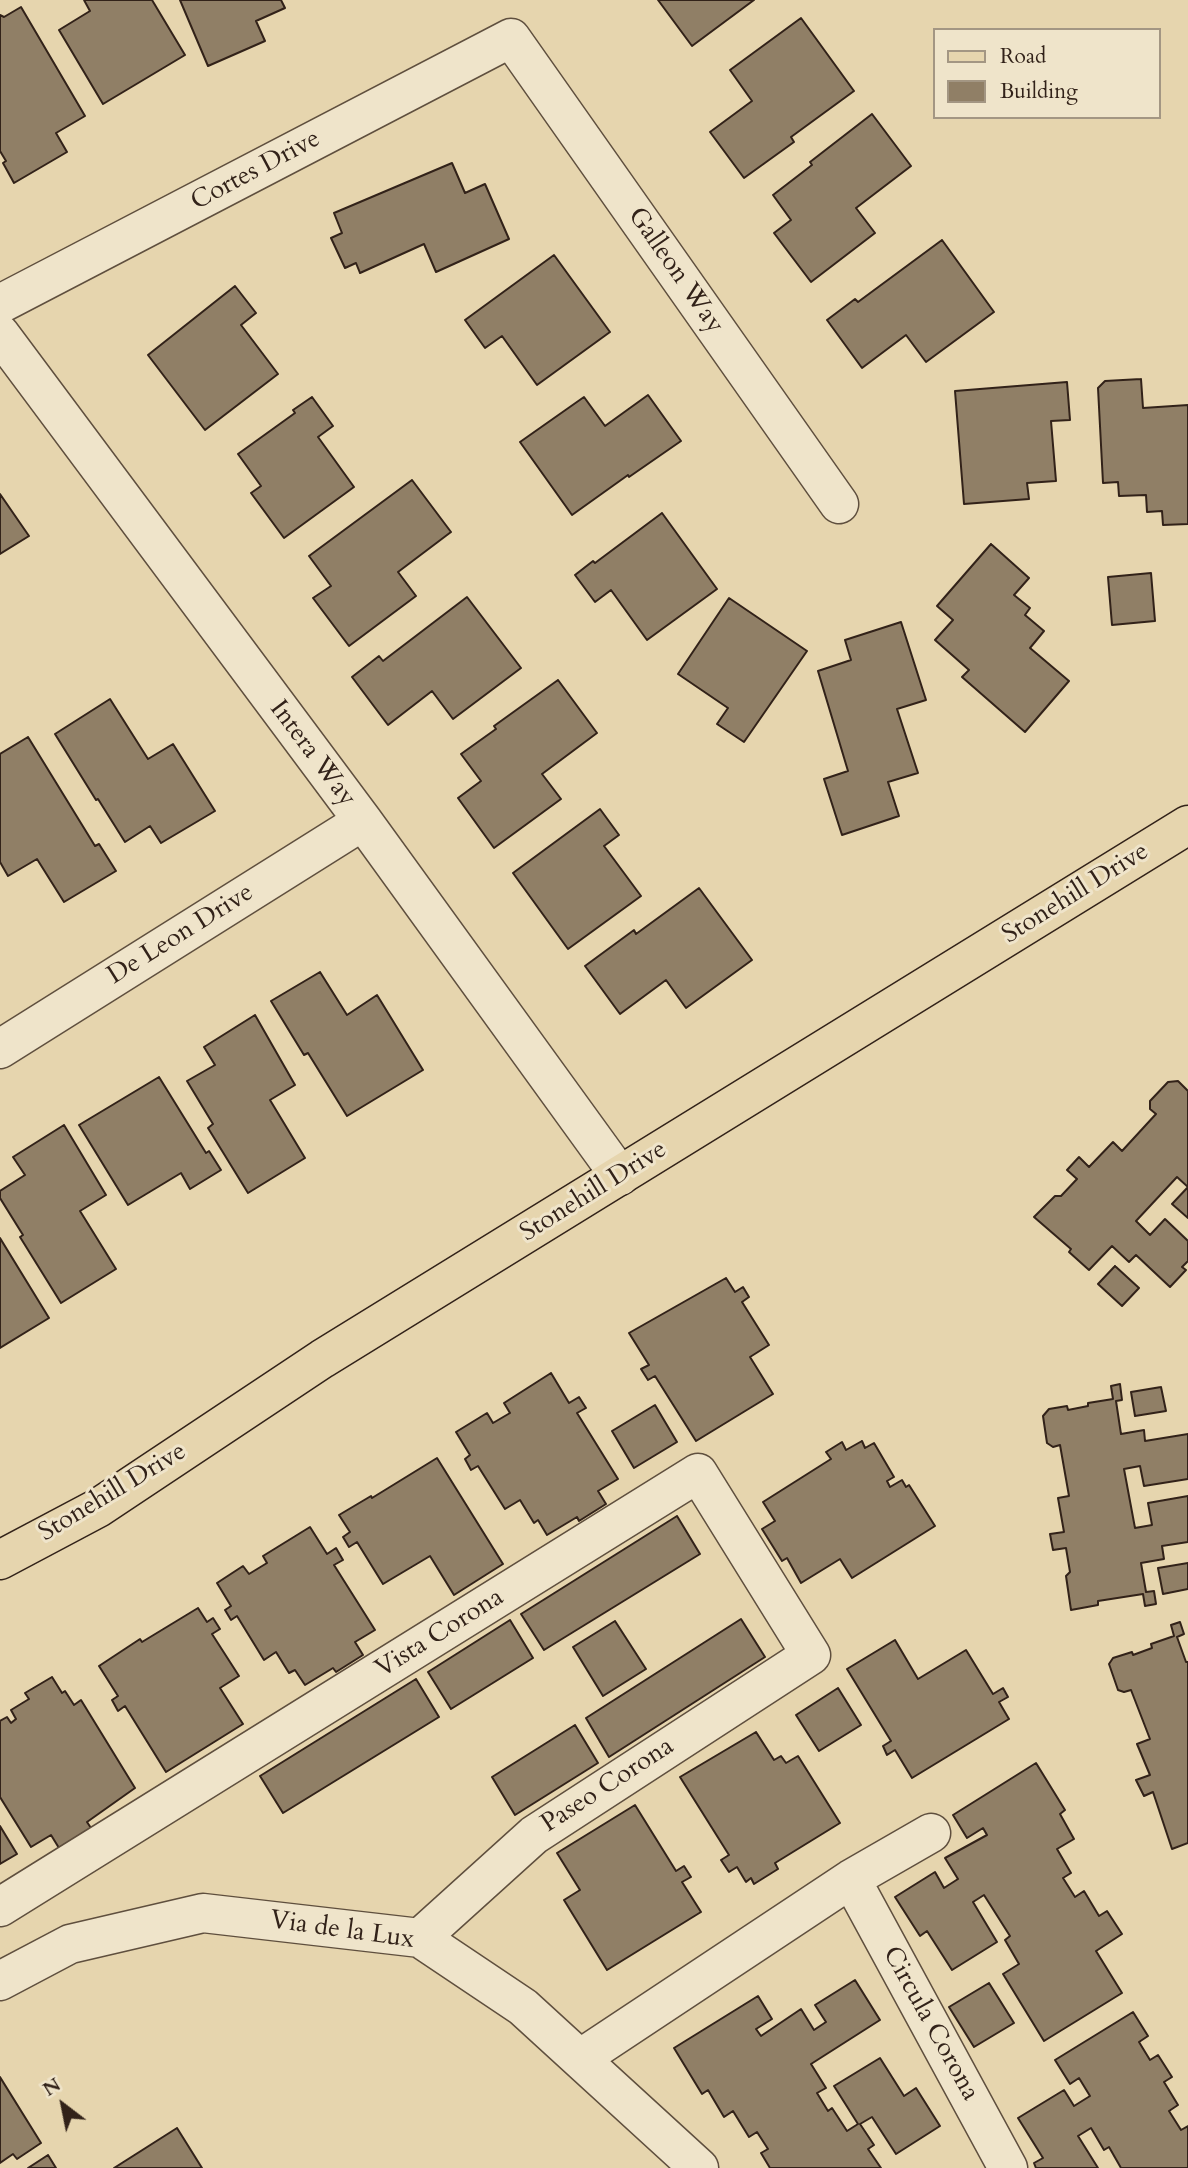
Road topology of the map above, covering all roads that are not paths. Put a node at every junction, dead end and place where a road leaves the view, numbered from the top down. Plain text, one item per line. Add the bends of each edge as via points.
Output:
1 (511, 38) joint
2 (0, 304) edge
3 (0, 334) edge
4 (839, 504) dead end
5 (363, 821) junction
6 (1188, 825) edge
7 (0, 1049) edge
8 (620, 1176) junction
9 (0, 1560) edge
10 (811, 1655) joint
11 (931, 1833) dead end
12 (850, 1879) junction
13 (0, 1907) edge
14 (420, 1938) junction
15 (0, 1981) edge
16 (581, 2057) junction
17 (699, 2168) edge
18 (1009, 2168) edge

1 - 2 street, Cortes Drive
1 - 4 street, Galleon Way
3 - 5 street, Intera Way
5 - 7 street, De Leon Drive
5 - 8 street, Intera Way
6 - 8 main road, Stonehill Drive
8 - 9 main road, Stonehill Drive via 322,1359 98,1508
10 - 13 street, Vista Corona via 698,1474
10 - 14 street, Paseo Corona via 534,1835
11 - 12 street
12 - 16 street
12 - 18 street, Circula Corona
14 - 15 street, Via de la Lux via 203,1913 70,1944
14 - 16 street, Via de la Lux via 523,2007
16 - 17 street, Via de la Lux

